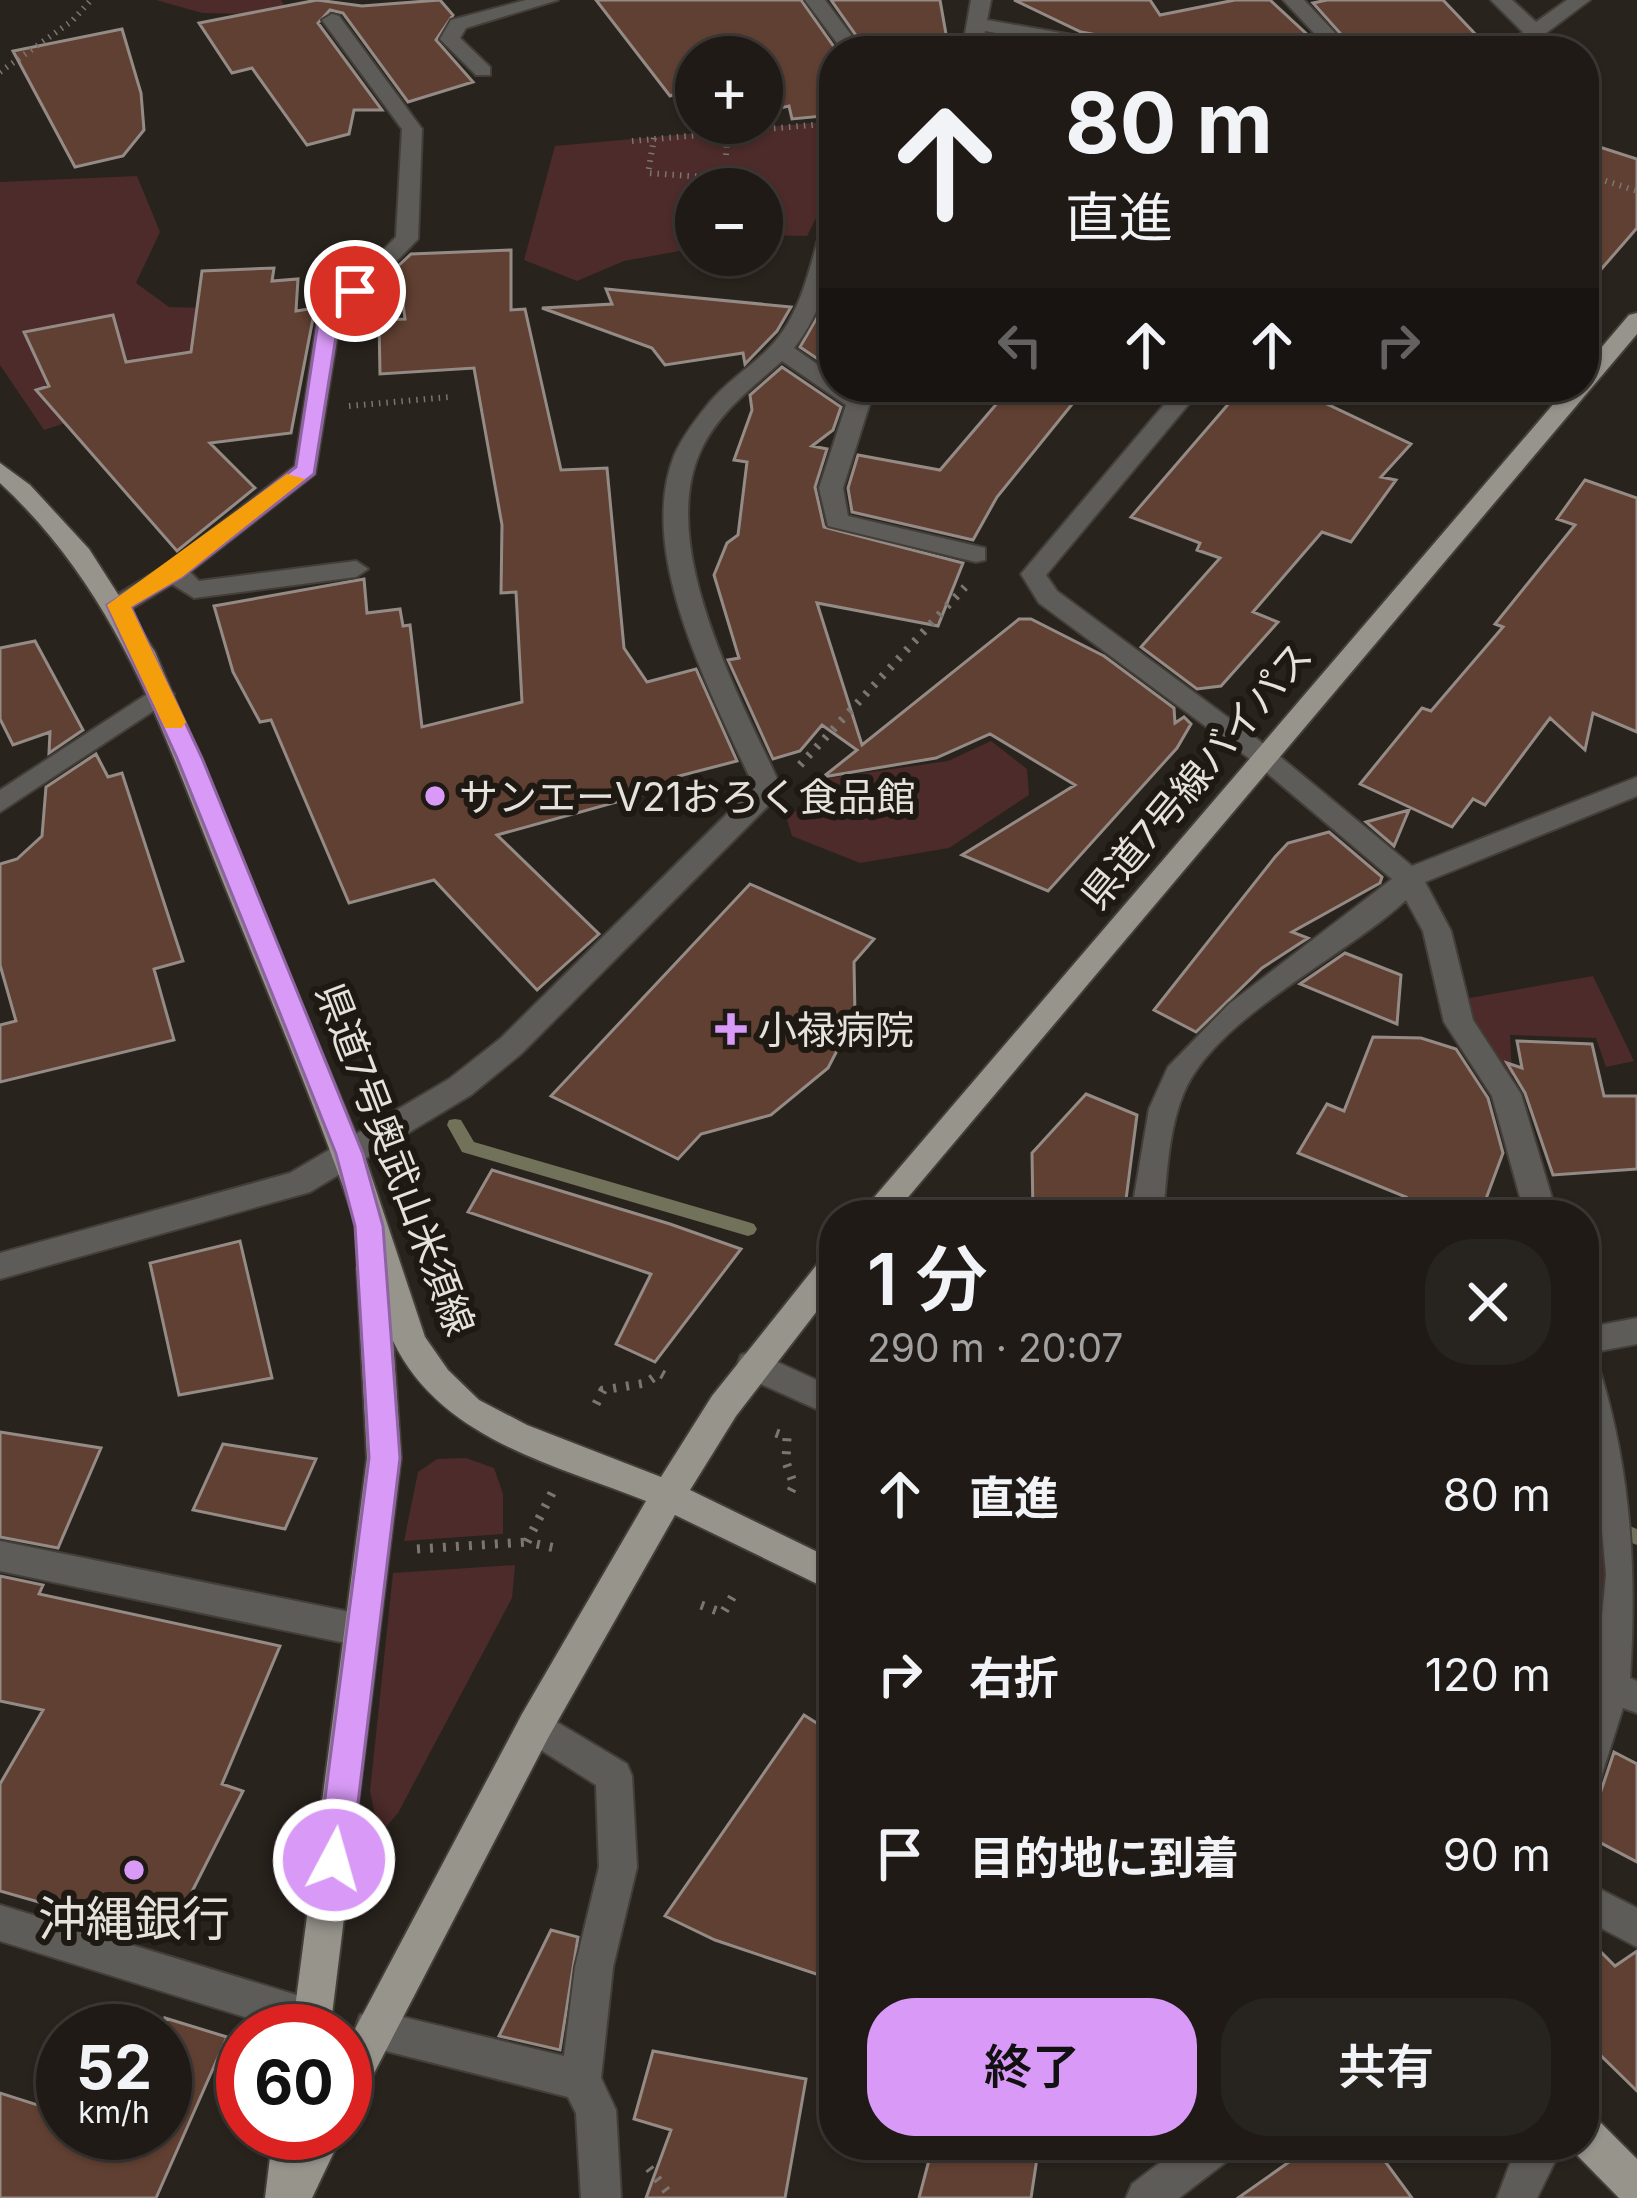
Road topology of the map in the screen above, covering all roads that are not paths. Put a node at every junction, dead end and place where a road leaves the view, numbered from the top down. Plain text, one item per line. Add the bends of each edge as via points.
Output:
1 (548, 0) edge
2 (815, 0) edge
3 (981, 0) edge
4 (1293, 0) edge
5 (1501, 0) edge
6 (1580, 0) edge
7 (332, 20) dead end
8 (979, 24) junction
9 (1533, 29) junction
10 (842, 36) edge
11 (976, 36) edge
12 (1046, 36) edge
13 (1328, 36) edge
14 (1525, 36) edge
15 (483, 70) dead end
16 (819, 301) edge
17 (1637, 320) edge
18 (781, 350) junction
19 (1599, 365) edge
20 (819, 376) edge
21 (857, 402) edge
22 (1178, 402) edge
23 (1567, 402) edge
24 (0, 470) edge
25 (976, 565) road end
26 (356, 569) dead end
27 (174, 572) junction
28 (119, 605) junction
29 (160, 694) junction
30 (1263, 756) junction
31 (1637, 786) edge
32 (5, 792) edge
33 (1408, 878) junction
34 (350, 1154) junction
35 (888, 1200) edge
36 (1151, 1200) edge
37 (1537, 1200) edge
38 (369, 1226) junction
39 (0, 1266) edge
40 (819, 1284) edge
41 (1637, 1330) edge
42 (1599, 1339) edge
43 (753, 1365) junction
44 (819, 1396) edge
45 (1599, 1414) edge
46 (668, 1495) junction
47 (1634, 1550) edge
48 (0, 1556) edge
49 (819, 1570) edge
50 (360, 1630) junction
51 (1599, 1683) edge
52 (1629, 1694) edge
53 (535, 1726) junction
54 (1599, 1750) edge
55 (1599, 1906) edge
56 (0, 1923) edge
57 (1637, 1928) edge
58 (248, 2004) edge
59 (315, 2004) edge
60 (374, 2029) junction
61 (372, 2033) edge
62 (581, 2080) junction
63 (1599, 2149) edge
64 (290, 2160) edge
65 (308, 2160) edge
66 (1196, 2160) edge
67 (1531, 2160) edge
68 (1637, 2188) edge
69 (286, 2198) edge
70 (601, 2198) edge
71 (1146, 2198) edge
72 (1517, 2198) edge

1 - 15 street via 458,24 450,38
2 - 10 street
3 - 8 street
4 - 13 street
5 - 9 street
6 - 9 street
7 - 27 street via 412,130 406,239 329,316 307,469
8 - 11 street
8 - 12 street
9 - 14 street
16 - 18 street
17 - 19 main road, 県道7号線バイパス
18 - 20 street
18 - 34 street via 700,433 683,464 680,527 691,607 768,789 511,1046
21 - 25 street via 831,488 837,521
22 - 30 street via 1033,574 1048,597
23 - 30 main road, 県道7号線バイパス
24 - 28 main road, 県道7号奥武山米須線
26 - 27 street via 194,590
27 - 28 street
28 - 29 main road, 県道7号奥武山米須線
29 - 32 street
29 - 34 main road, 県道7号奥武山米須線
30 - 33 street
30 - 35 main road, 県道7号線バイパス
31 - 33 street
33 - 36 street via 1394,900 1300,964 1182,1069 1169,1094
33 - 37 street via 1437,932 1459,1022 1506,1094
34 - 38 main road, 県道7号奥武山米須線
34 - 39 street via 299,1183
38 - 46 main road, 県道7号奥武山米須線 via 410,1342 467,1410
38 - 50 main road via 384,1458
40 - 43 main road
41 - 42 street
43 - 44 street
43 - 46 main road
45 - 47 street via 1632,1508
46 - 49 main road, 県道7号奥武山米須線
46 - 53 main road
47 - 52 street
48 - 50 street
50 - 59 main road
51 - 52 street
52 - 54 street
53 - 60 main road
53 - 62 street via 614,1776 617,1867 593,1967
55 - 57 street
56 - 58 street
60 - 61 main road
60 - 62 street
62 - 70 street via 596,2110
63 - 68 main road
64 - 69 main road
65 - 69 main road
66 - 71 street
67 - 72 street

